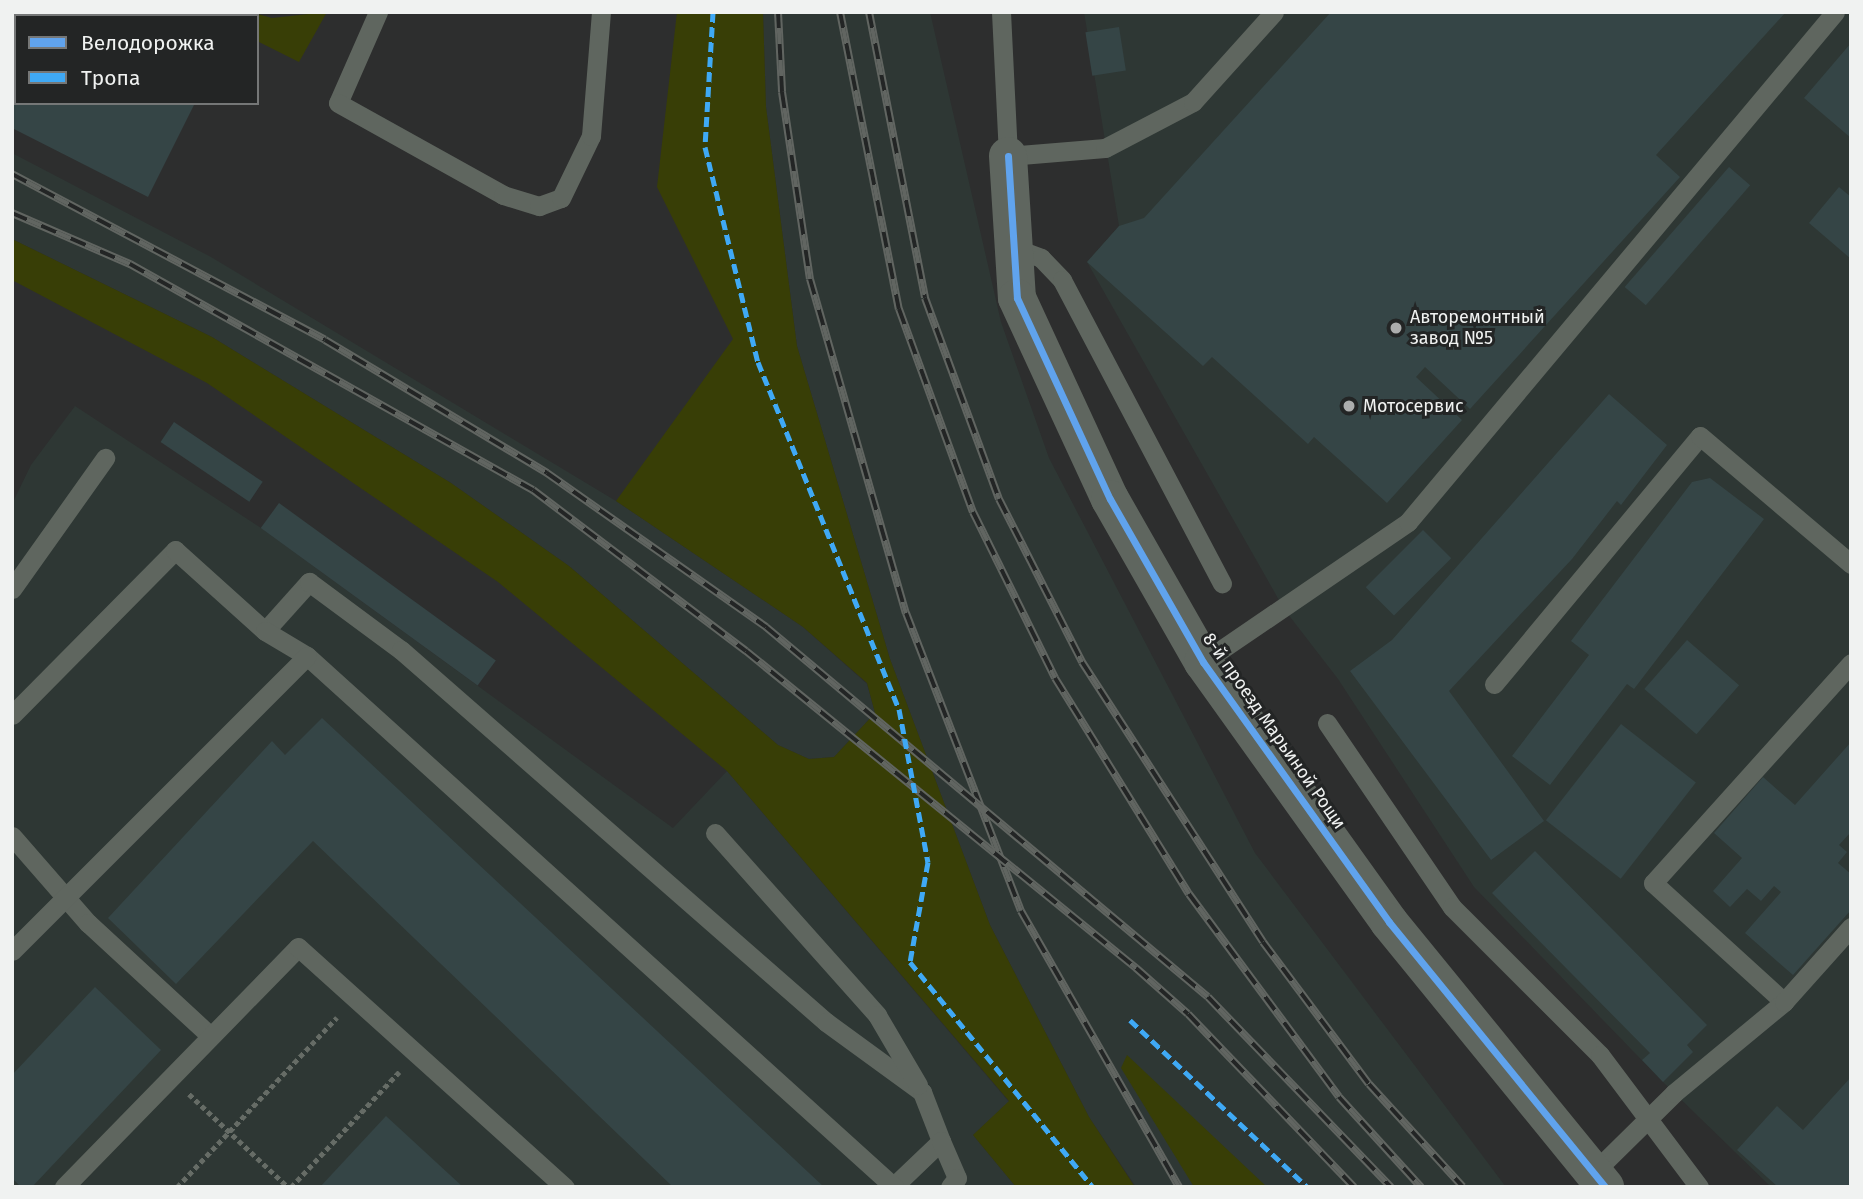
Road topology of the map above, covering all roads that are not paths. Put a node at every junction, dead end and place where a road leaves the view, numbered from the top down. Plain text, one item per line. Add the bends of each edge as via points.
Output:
1 (378, 12) edge
2 (601, 12) edge
3 (1001, 12) edge
4 (1273, 12) edge
5 (1835, 12) edge
6 (1008, 156) junction
7 (1014, 248) junction
8 (105, 458) dead end
9 (1851, 565) edge
10 (1222, 583) dead end
11 (12, 589) edge
12 (265, 631) junction
13 (307, 656) junction
14 (1203, 662) junction
15 (1851, 663) edge
16 (1494, 684) dead end
17 (12, 715) edge
18 (1327, 723) dead end
19 (715, 833) dead end
20 (12, 836) edge
21 (68, 895) junction
22 (1851, 927) edge
23 (12, 951) edge
24 (1784, 1002) junction
25 (207, 1033) junction
26 (922, 1092) junction
27 (1646, 1121) junction
28 (941, 1140) junction
29 (1599, 1180) edge
30 (895, 1186) edge
31 (64, 1187) edge
32 (565, 1187) edge
33 (950, 1187) edge
34 (1699, 1187) edge

1 - 2 lane via 338,103 503,195 539,206 561,198 591,136
3 - 6 lane
4 - 6 lane via 1193,102 1105,148
5 - 14 lane via 1408,522
6 - 7 street, 8-й проезд Марьиной Рощи
7 - 10 lane via 1041,258 1062,280
7 - 14 street, 8-й проезд Марьиной Рощи via 1017,298 1110,499
8 - 11 lane
9 - 16 lane via 1700,436
12 - 13 lane
12 - 17 lane via 175,550
12 - 26 lane via 309,582 401,650 826,1022
13 - 21 lane
13 - 30 lane
14 - 29 street, 8-й проезд Марьиной Рощи via 1389,922
15 - 24 lane via 1653,883
18 - 27 lane via 1452,907 1600,1055
19 - 26 lane via 877,1015
20 - 21 lane
21 - 23 lane
21 - 25 lane via 88,923
22 - 24 lane
24 - 27 lane
25 - 31 lane
25 - 32 lane via 298,947
26 - 28 lane
27 - 29 lane
27 - 34 lane
28 - 30 lane
28 - 33 lane via 957,1178

